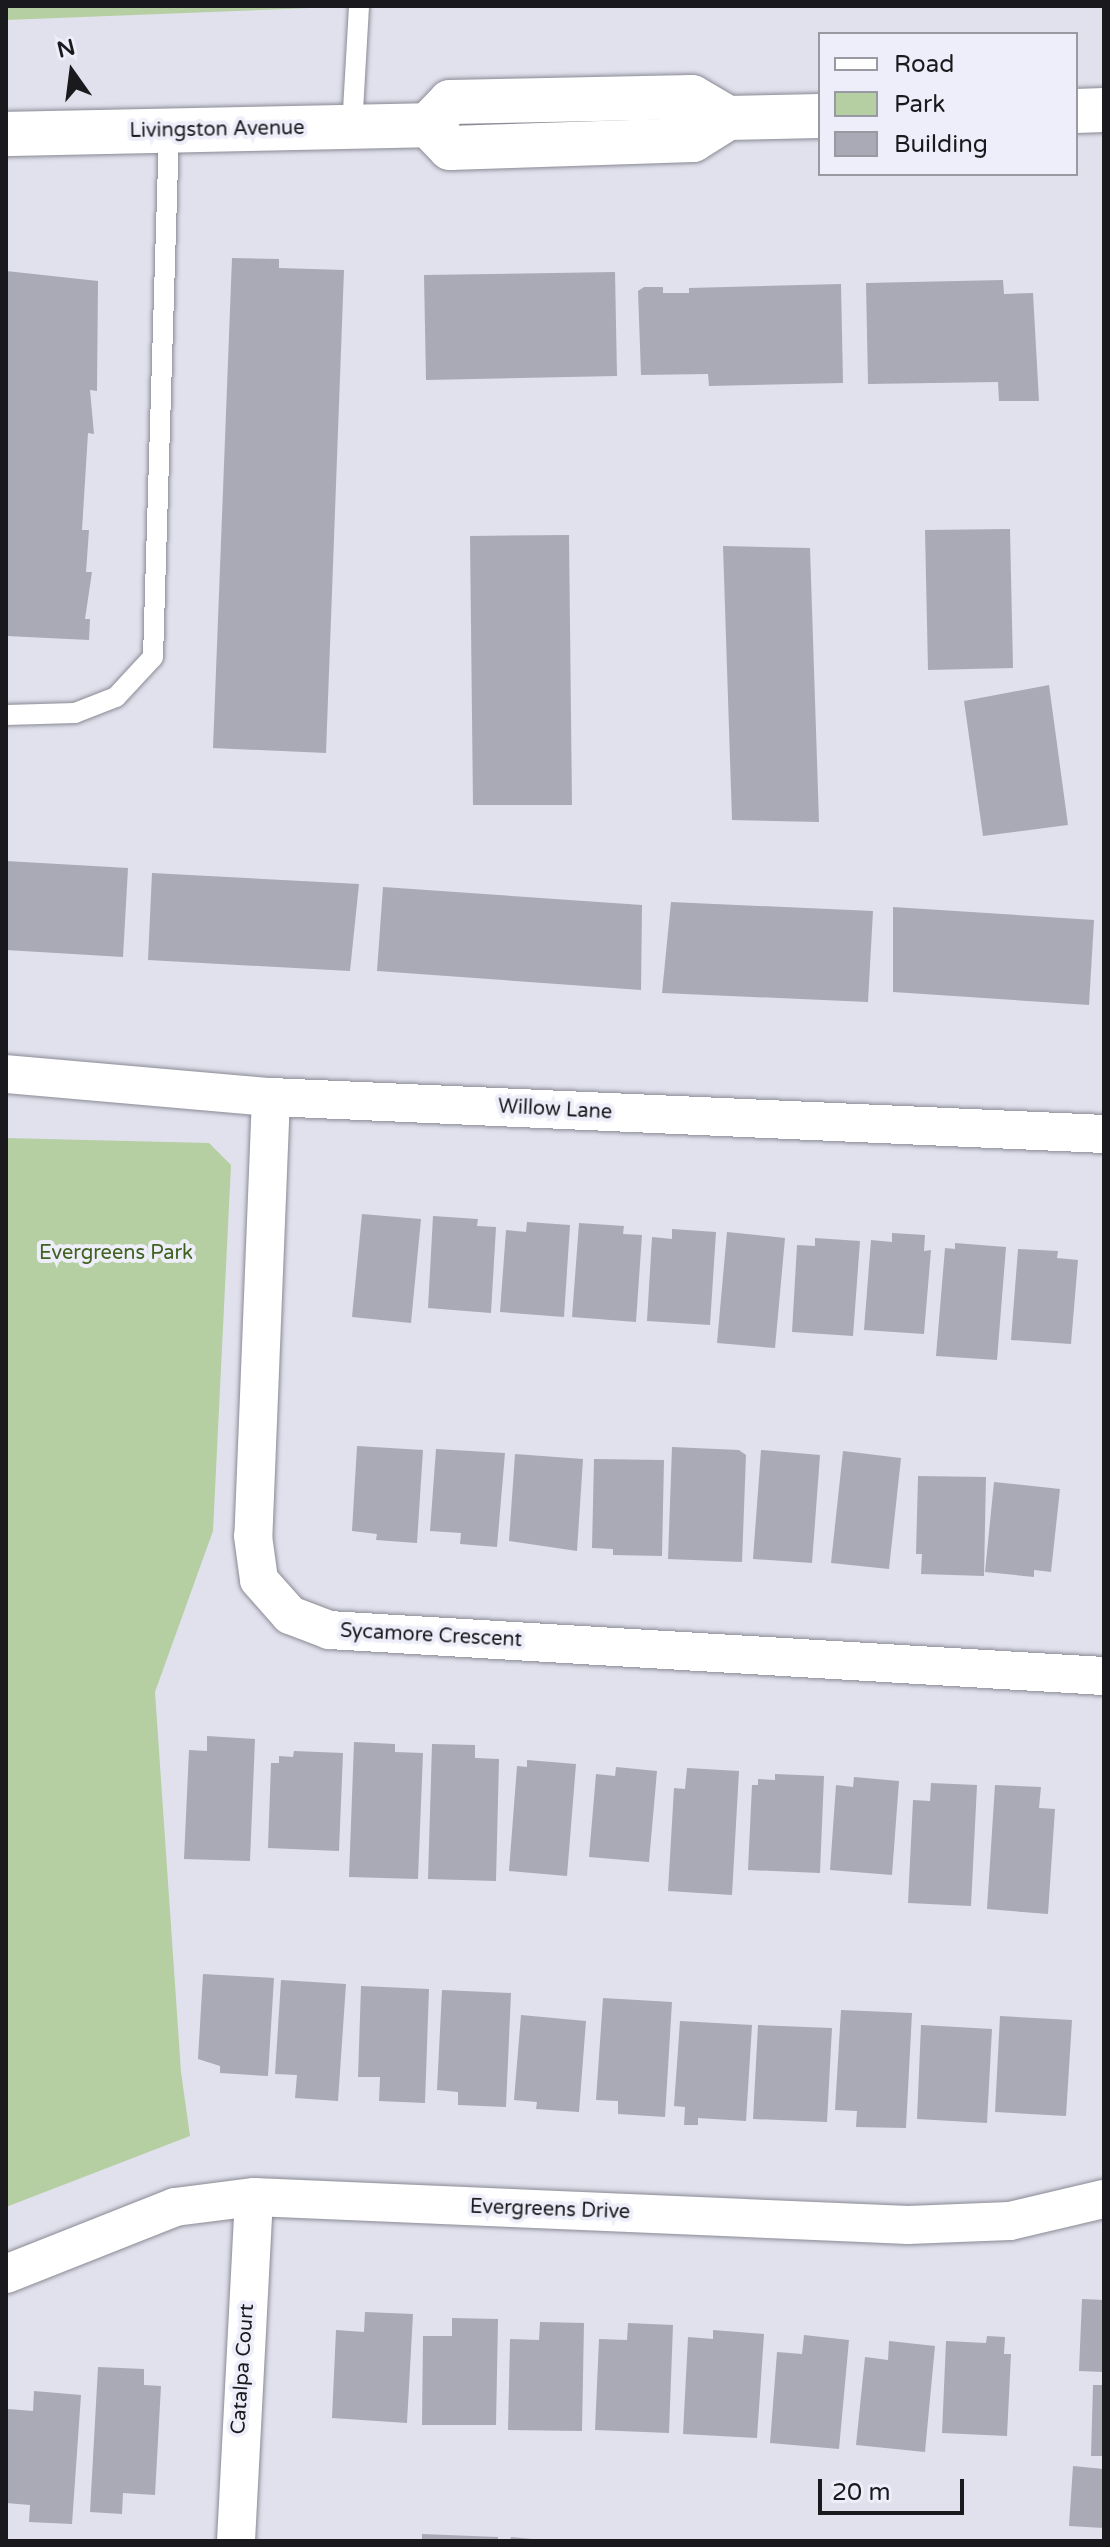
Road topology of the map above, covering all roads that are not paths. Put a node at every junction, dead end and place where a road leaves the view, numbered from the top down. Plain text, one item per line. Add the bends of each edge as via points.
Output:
1 (359, 6) edge
2 (1104, 110) edge
3 (1078, 111) edge
4 (818, 116) edge
5 (352, 128) junction
6 (169, 131) junction
7 (6, 134) edge
8 (6, 715) edge
9 (6, 1074) edge
10 (271, 1097) junction
11 (1104, 1134) edge
12 (1104, 1676) edge
13 (254, 2197) junction
14 (1104, 2199) edge
15 (6, 2274) edge
16 (236, 2541) edge

1 - 5 lane
2 - 3 main road
4 - 5 main road, Livingston Avenue via 728,118 693,140 450,148 428,125
5 - 6 main road, Livingston Avenue
6 - 7 main road, Livingston Avenue
6 - 8 lane via 153,657 116,697 89,708
9 - 10 street, Willow Lane
10 - 11 street, Willow Lane
10 - 12 street, Sycamore Crescent via 253,1536 259,1580 290,1615 329,1630
13 - 14 street, Evergreens Drive via 908,2225 1010,2221
13 - 15 street, Evergreens Drive via 175,2207
13 - 16 street, Catalpa Court

